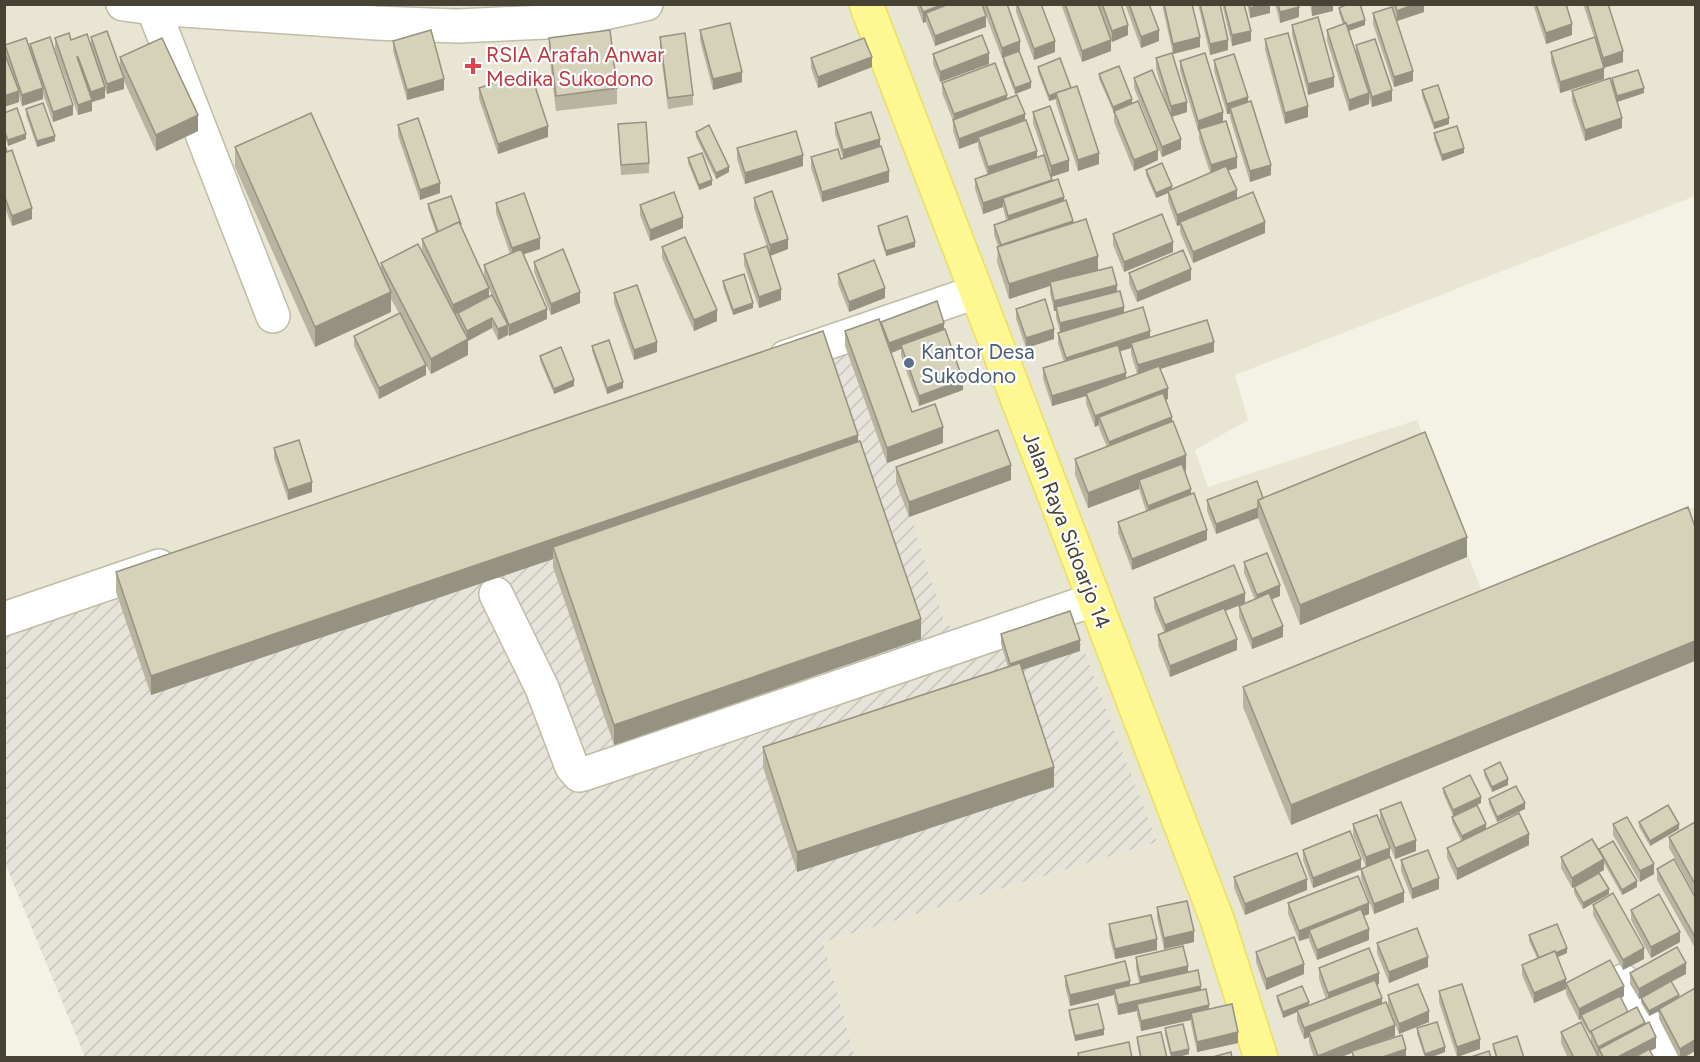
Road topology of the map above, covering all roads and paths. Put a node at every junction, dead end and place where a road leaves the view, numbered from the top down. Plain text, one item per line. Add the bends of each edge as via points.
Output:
1 (646, 4) edge
2 (866, 4) edge
3 (138, 6) edge
4 (976, 292) junction
5 (273, 316) dead end
6 (753, 368) edge
7 (187, 556) edge
8 (496, 594) dead end
9 (1093, 600) junction
10 (4, 619) edge
11 (1623, 981) edge
12 (1261, 1058) edge
13 (1662, 1058) edge

1 - 3 street via 568,21 457,26
2 - 4 main road, Jalan Raya Sidoarjo 14
3 - 5 street
4 - 6 street
4 - 9 main road, Jalan Raya Sidoarjo 14
7 - 10 street
8 - 9 street via 542,688 572,767 579,775
9 - 12 main road, Jalan Raya Sidoarjo 14 via 1218,922
11 - 13 street

